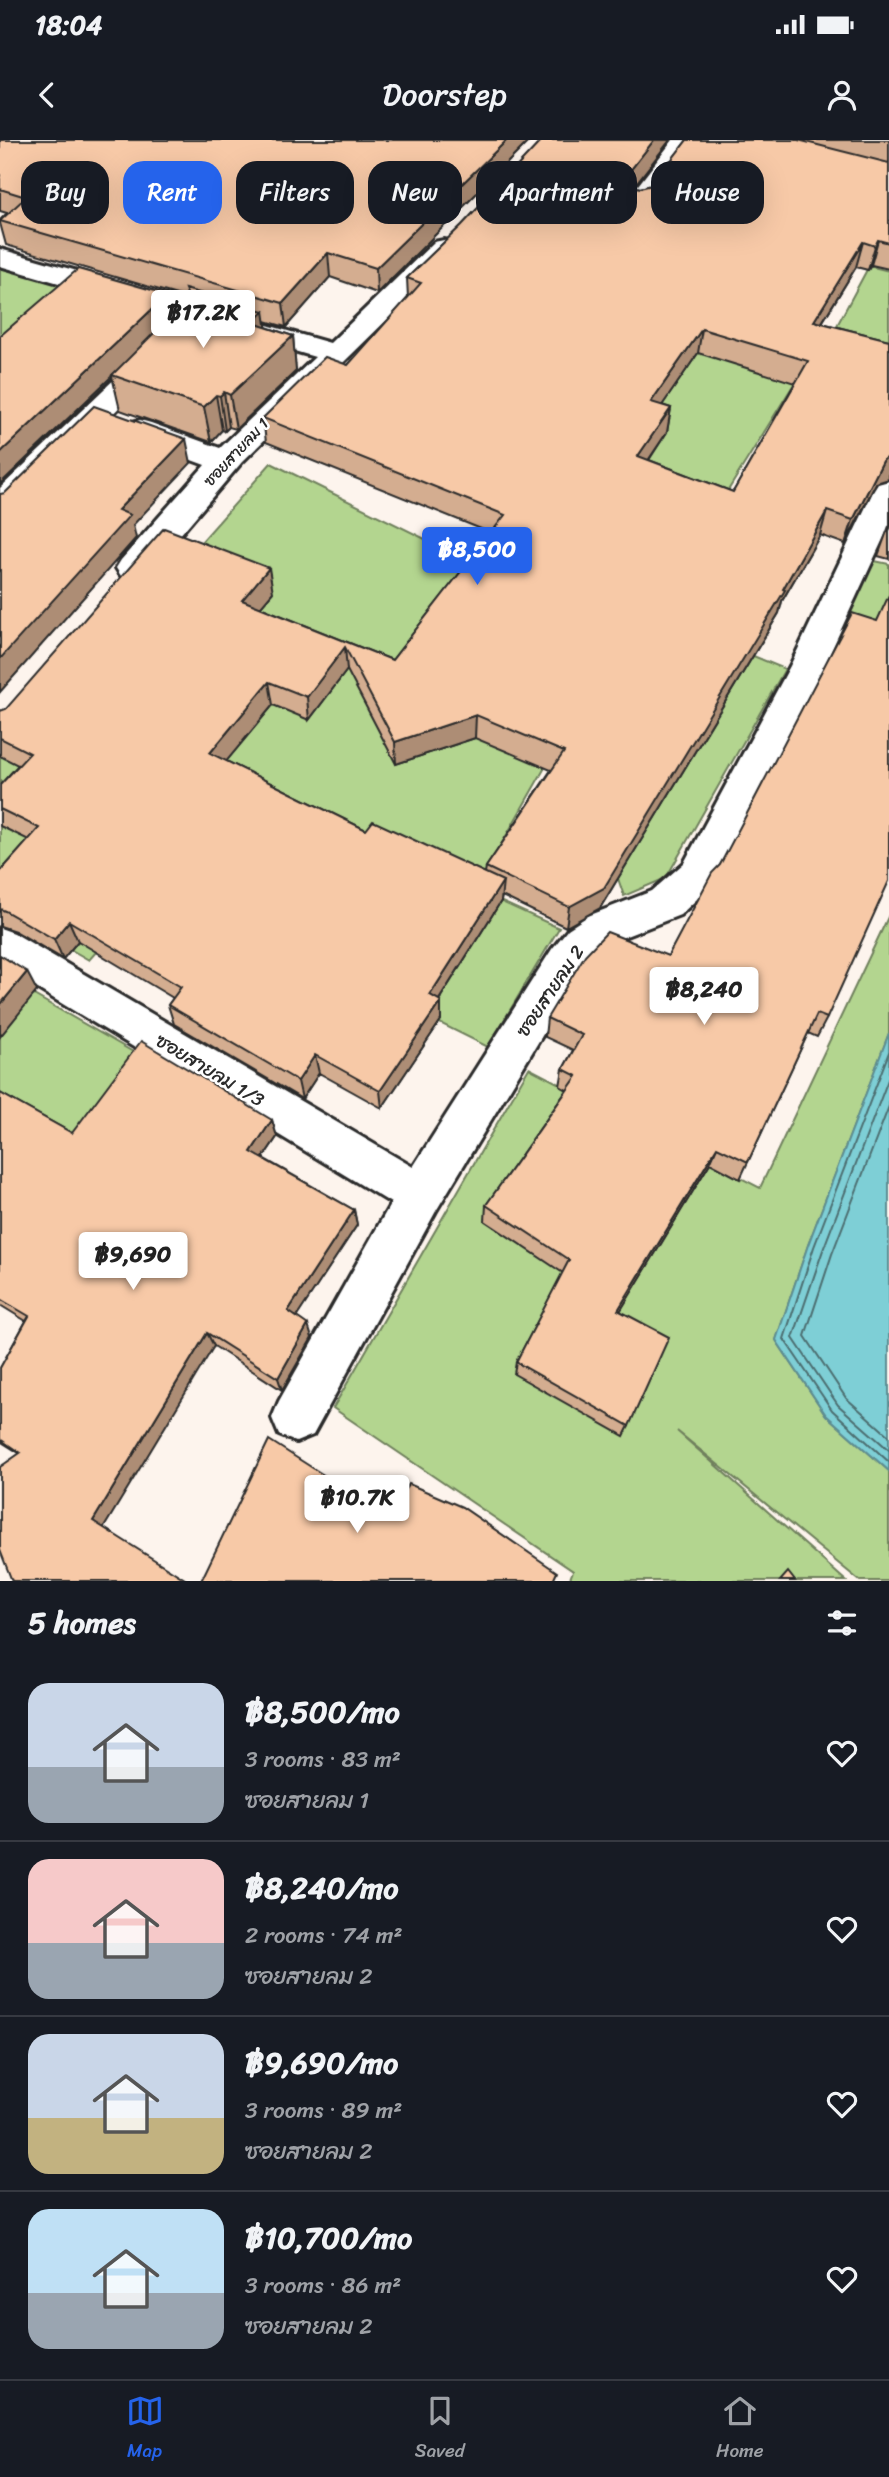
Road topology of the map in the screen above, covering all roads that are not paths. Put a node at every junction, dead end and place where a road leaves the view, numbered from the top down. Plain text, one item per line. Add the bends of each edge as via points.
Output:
1 (686, 140) edge
2 (638, 202) edge
3 (466, 226) edge
4 (0, 257) edge
5 (179, 331) edge
6 (334, 354) junction
7 (95, 415) junction
8 (226, 461) junction
9 (889, 492) edge
10 (0, 507) edge
11 (118, 585) edge
12 (0, 944) edge
13 (420, 1196) junction
14 (296, 1418) dead end

1 - 2 street
3 - 6 street, ซอยสายลม 1
4 - 6 street
5 - 7 street
6 - 8 street, ซอยสายลม 1
7 - 8 street
7 - 10 street
8 - 11 street, ซอยสายลม 1
9 - 13 street, ซอยสายลม 2 via 807,666 698,874 667,904 602,928 582,941
12 - 13 street, ซอยสายลม 1/3
13 - 14 street, ซอยสายลม 2

